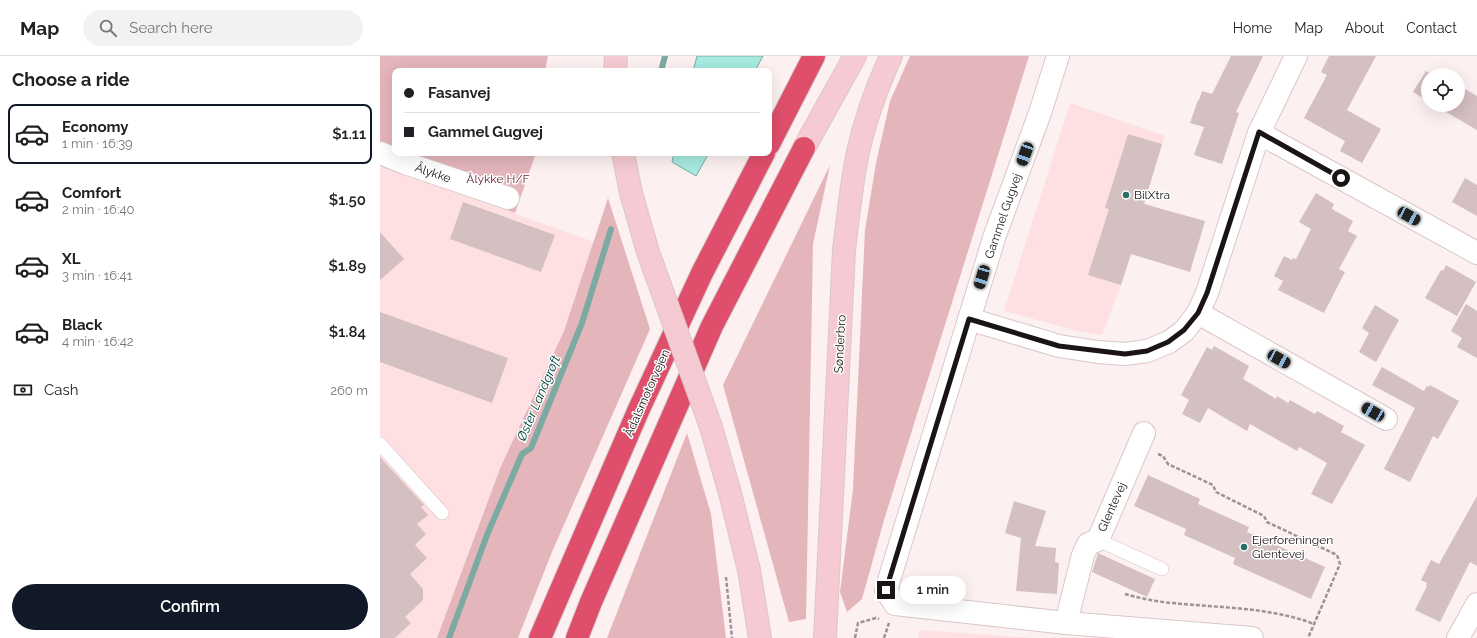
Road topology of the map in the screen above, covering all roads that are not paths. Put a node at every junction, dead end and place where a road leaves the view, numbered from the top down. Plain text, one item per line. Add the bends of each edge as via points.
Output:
1 (616, 56) edge
2 (814, 56) edge
3 (856, 56) edge
4 (891, 56) edge
5 (1058, 56) edge
6 (1296, 56) edge
7 (615, 68) edge
8 (1259, 132) junction
9 (772, 138) edge
10 (804, 148) joint
11 (380, 153) edge
12 (624, 156) edge
13 (762, 156) edge
14 (508, 198) dead end
15 (1477, 253) edge
16 (1198, 313) junction
17 (969, 319) junction
18 (1386, 420) dead end
19 (1144, 433) dead end
20 (380, 444) edge
21 (442, 513) dead end
22 (1098, 540) junction
23 (1162, 569) dead end
24 (749, 571) junction
25 (1477, 604) edge
26 (1066, 623) junction
27 (540, 638) edge
28 (577, 638) edge
29 (760, 638) edge
30 (764, 638) edge
31 (825, 638) edge
32 (1252, 638) edge
33 (1458, 638) edge

1 - 7 street
2 - 9 highway
3 - 10 street
4 - 31 street, Sønderbro via 869,112 858,152 849,202 844,250
5 - 17 street, Gammel Gugvej via 995,235
6 - 8 street
8 - 15 street
8 - 16 street via 1207,293
10 - 28 highway via 712,326
11 - 14 street, Ålykke
12 - 24 street, bridge via 648,252 711,428
13 - 27 highway, Ådalsmotorvejen via 702,273 639,409
16 - 17 street via 1184,330 1168,342 1147,351 1125,354 1059,346
16 - 18 street
17 - 26 street, Gammel Gugvej via 886,590 895,614
19 - 22 street, Glentevej
20 - 21 lane
22 - 23 lane
22 - 26 street, Glentevej via 1088,544 1083,555
24 - 29 street
24 - 30 street
25 - 33 street
26 - 32 street

